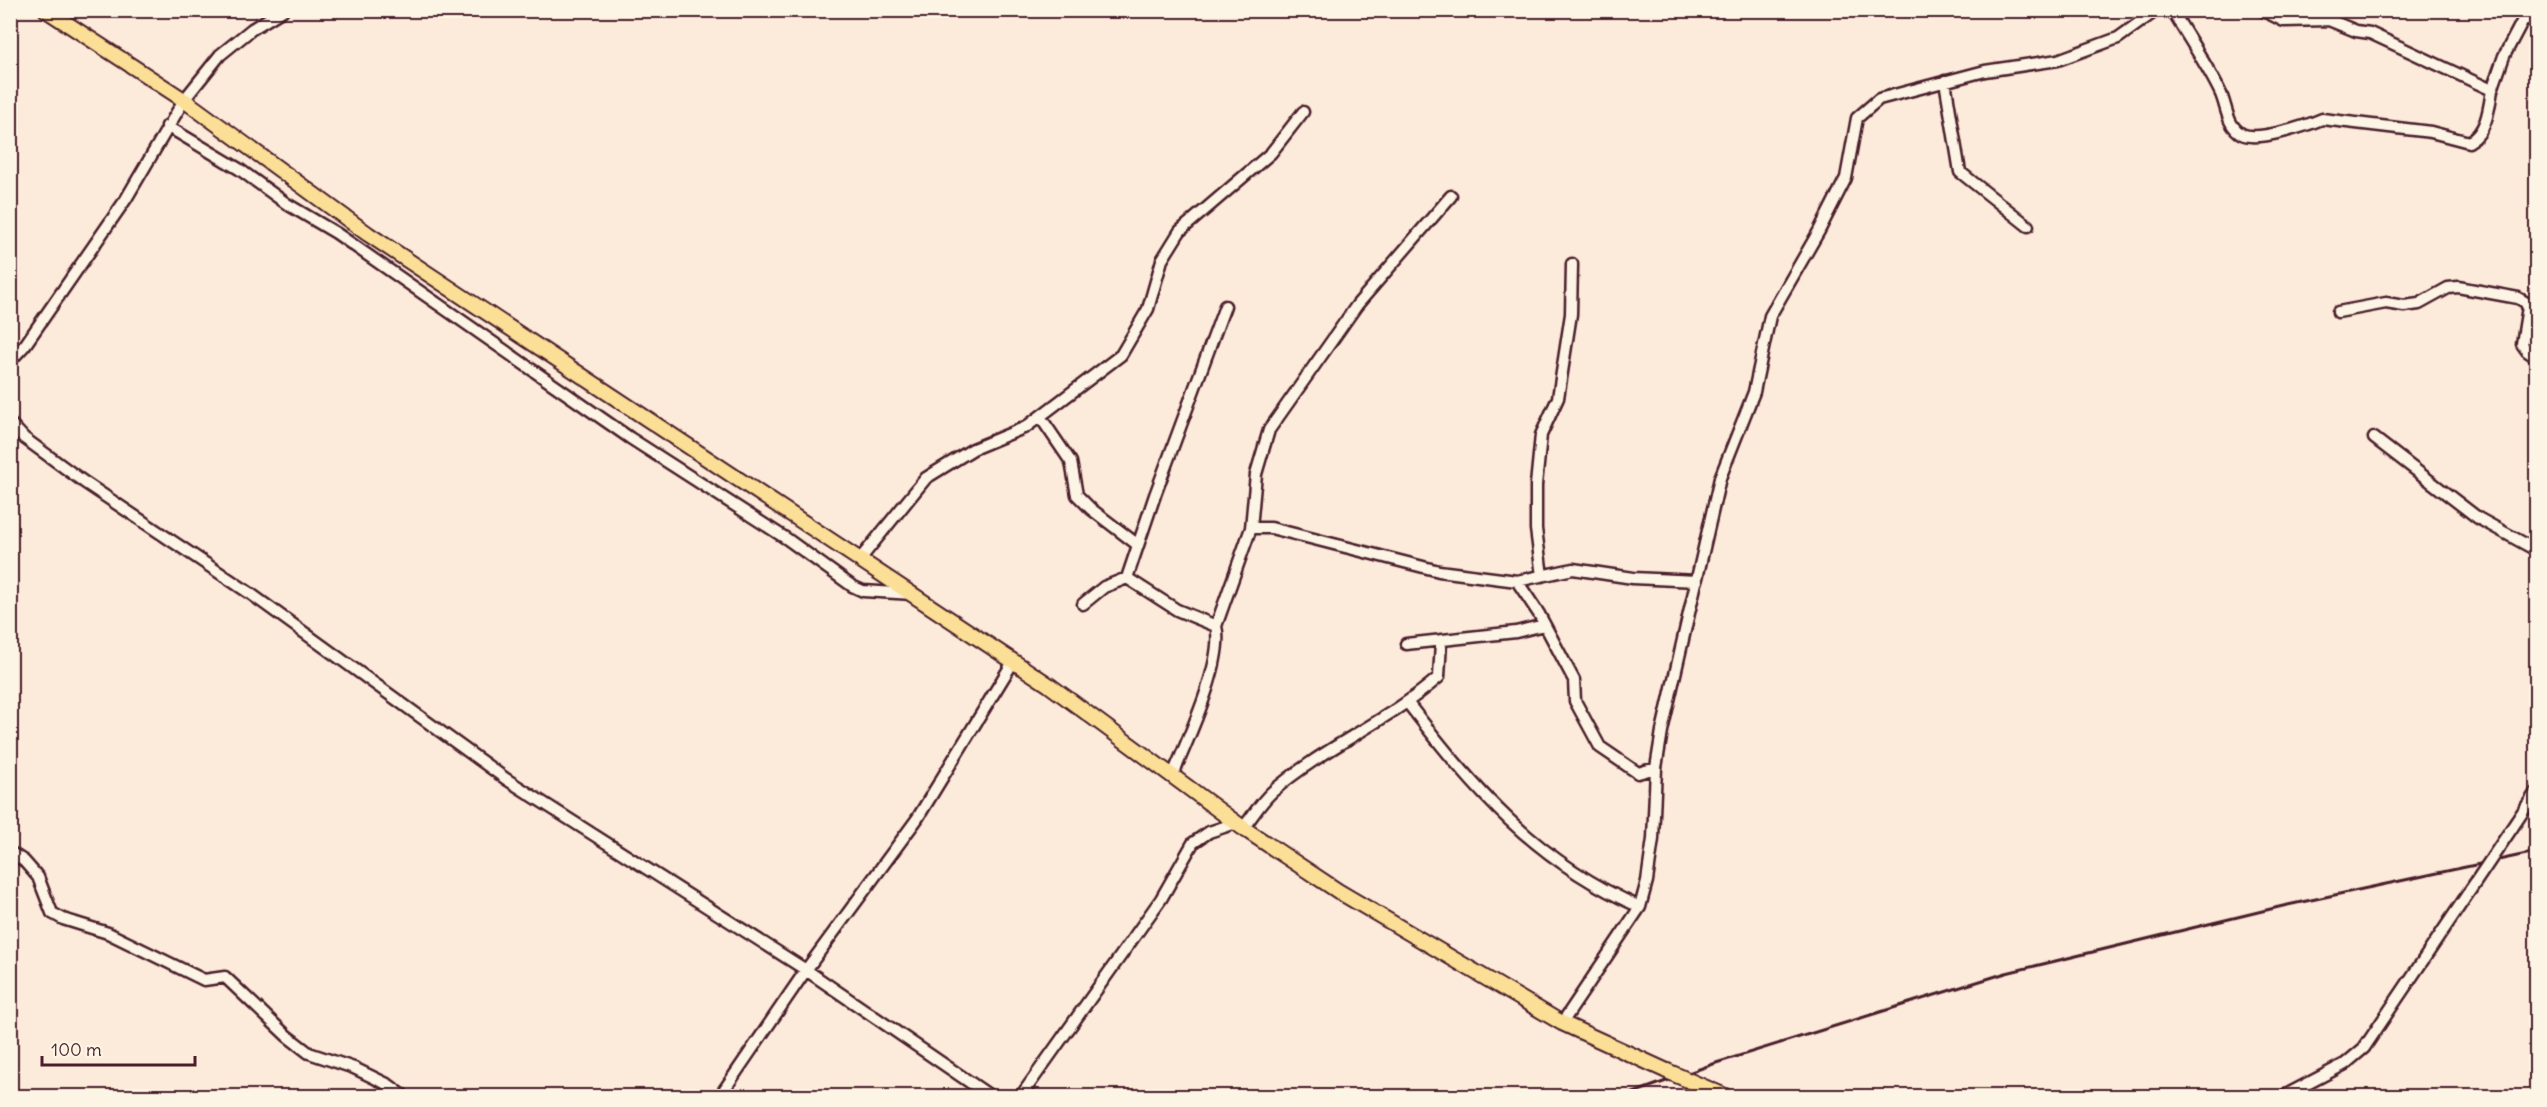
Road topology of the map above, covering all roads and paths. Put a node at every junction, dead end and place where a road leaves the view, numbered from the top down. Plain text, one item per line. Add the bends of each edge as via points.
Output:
1 (46, 10) edge
2 (283, 10) edge
3 (2157, 10) edge
4 (2172, 10) edge
5 (2262, 10) edge
6 (2520, 14) edge
7 (2536, 21) edge
8 (1945, 81) junction
9 (2492, 90) junction
10 (184, 100) junction
11 (1303, 112) dead end
12 (167, 126) junction
13 (1451, 196) dead end
14 (2028, 226) dead end
15 (1572, 264) dead end
16 (1225, 306) dead end
17 (2338, 312) dead end
18 (2536, 357) edge
19 (10, 361) edge
20 (1041, 418) junction
21 (10, 423) edge
22 (2374, 438) dead end
23 (1251, 528) junction
24 (1138, 545) junction
25 (2536, 550) edge
26 (861, 558) junction
27 (1542, 576) junction
28 (1127, 578) junction
29 (1517, 581) junction
30 (1697, 581) junction
31 (915, 594) junction
32 (1083, 604) dead end
33 (1544, 625) junction
34 (1216, 626) junction
35 (1441, 642) junction
36 (1406, 644) dead end
37 (1013, 662) junction
38 (1407, 702) junction
39 (1656, 768) junction
40 (1172, 777) junction
41 (2536, 792) edge
42 (1239, 826) junction
43 (10, 852) edge
44 (1640, 907) junction
45 (806, 970) junction
46 (1562, 1023) junction
47 (404, 1096) edge
48 (720, 1096) edge
49 (990, 1096) edge
50 (1021, 1096) edge
51 (1725, 1096) edge
52 (2284, 1096) edge

1 - 10 main road
2 - 10 street via 220,54
3 - 8 street via 2118,38 2058,60
4 - 9 street via 2220,93 2228,119 2243,135 2256,137 2322,119 2431,132 2469,142 2480,133
5 - 9 street via 2284,21 2329,20 2370,33
6 - 7 street
6 - 9 street
8 - 14 street via 1960,172
8 - 30 street via 1879,99 1857,118 1846,178 1770,316 1754,392 1720,478
10 - 12 street
10 - 26 main road via 368,234
11 - 20 street via 1271,153 1180,231 1162,261 1148,309 1121,355
12 - 19 street via 126,199
12 - 31 street via 336,233 630,438 778,533 852,586 874,593
13 - 23 street via 1357,305 1269,430 1256,474
15 - 27 street via 1571,314 1558,398 1541,435 1537,475 1536,529
16 - 24 street
17 - 18 street via 2386,303 2419,304 2448,288 2458,287 2518,298 2528,307 2522,344
20 - 24 street via 1071,462 1077,495
20 - 26 street via 973,449 926,478
21 - 45 street via 58,463 251,594 506,779
22 - 25 street via 2478,518
23 - 29 street via 1271,528 1439,571
23 - 34 street
24 - 28 street
26 - 31 main road
27 - 29 street
27 - 30 street via 1573,570
28 - 32 street via 1104,587
28 - 34 street via 1176,610
29 - 33 street
30 - 39 street
31 - 37 main road
33 - 35 street
33 - 39 street via 1574,680 1575,701 1600,747 1638,773
34 - 40 street via 1219,639 1215,657
35 - 36 street
35 - 38 street via 1439,677
37 - 40 main road
37 - 45 street via 917,819
38 - 42 street via 1308,764 1270,794
38 - 44 street via 1478,791 1524,833 1567,869
39 - 44 street via 1653,839
40 - 42 main road
41 - 52 street, bridge via 2364,1048 2345,1064
42 - 46 main road via 1338,891
42 - 50 street via 1209,832 1193,843 1161,900
43 - 47 street via 38,877 52,913 63,920 108,933 204,980 225,976 309,1053 354,1068
44 - 46 street
45 - 48 street
45 - 49 street
46 - 51 main road, bridge

